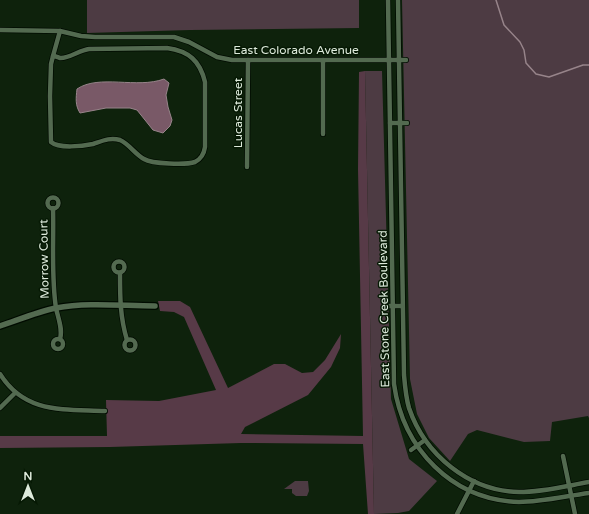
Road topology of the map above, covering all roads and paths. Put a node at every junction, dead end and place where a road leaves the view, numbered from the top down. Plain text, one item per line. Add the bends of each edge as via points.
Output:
1 (388, 0) edge
2 (398, 0) edge
3 (0, 30) edge
4 (60, 30) junction
5 (53, 56) junction
6 (248, 60) junction
7 (322, 60) junction
8 (389, 60) junction
9 (399, 60) junction
10 (406, 60) dead end
11 (390, 123) junction
12 (400, 123) junction
13 (407, 123) dead end
14 (323, 134) dead end
15 (247, 167) dead end
16 (53, 208) dead end
17 (120, 273) dead end
18 (120, 306) junction
19 (154, 306) dead end
20 (386, 306) dead end
21 (393, 306) junction
22 (402, 306) junction
23 (56, 308) junction
24 (0, 326) edge
25 (60, 339) dead end
26 (128, 340) dead end
27 (0, 374) edge
28 (15, 393) junction
29 (0, 408) edge
30 (105, 411) dead end
31 (425, 440) junction
32 (417, 446) junction
33 (411, 450) dead end
34 (563, 456) dead end
35 (474, 481) junction
36 (589, 482) edge
37 (570, 486) junction
38 (470, 490) junction
39 (589, 492) edge
40 (571, 495) junction
41 (457, 514) edge
42 (575, 514) edge

1 - 8 street, East Stone Creek Boulevard
2 - 9 street, East Stone Creek Boulevard
3 - 4 street, East Colorado Avenue
4 - 5 street
4 - 6 street, East Colorado Avenue via 95,37 174,37 223,59
5 - 5 street via 50,140 54,145 85,145 114,139 125,143 144,159 156,163 191,163 201,157 205,147 204,82 200,67 188,54 167,48 89,49 66,57
6 - 7 street, East Colorado Avenue
6 - 15 street, Lucas Street
7 - 8 street, East Colorado Avenue
7 - 14 street
8 - 9 street, East Colorado Avenue
8 - 11 street, East Stone Creek Boulevard
9 - 10 street, East Colorado Avenue
9 - 12 street, East Stone Creek Boulevard
11 - 12 street
11 - 21 street, East Stone Creek Boulevard
12 - 13 street
12 - 22 street, East Stone Creek Boulevard
16 - 23 street, Morrow Court
17 - 18 street
18 - 19 street
18 - 23 street
18 - 26 street via 122,324
20 - 21 street
21 - 22 street
21 - 32 street, East Stone Creek Boulevard via 396,394 407,429
22 - 31 street, East Stone Creek Boulevard via 406,396
23 - 24 street
23 - 25 street, Morrow Court
27 - 28 street
28 - 29 street
28 - 30 street via 46,408
31 - 32 street
31 - 35 street, East Stone Creek Boulevard via 447,464
32 - 33 street
32 - 38 street, East Stone Creek Boulevard via 443,474
34 - 37 street
35 - 37 street, East Stone Creek Boulevard via 518,492
35 - 38 street
36 - 37 street, East Stone Creek Boulevard
37 - 40 street
38 - 40 street, East Stone Creek Boulevard via 493,498 520,502
38 - 41 street
39 - 40 street, East Stone Creek Boulevard
40 - 42 street

